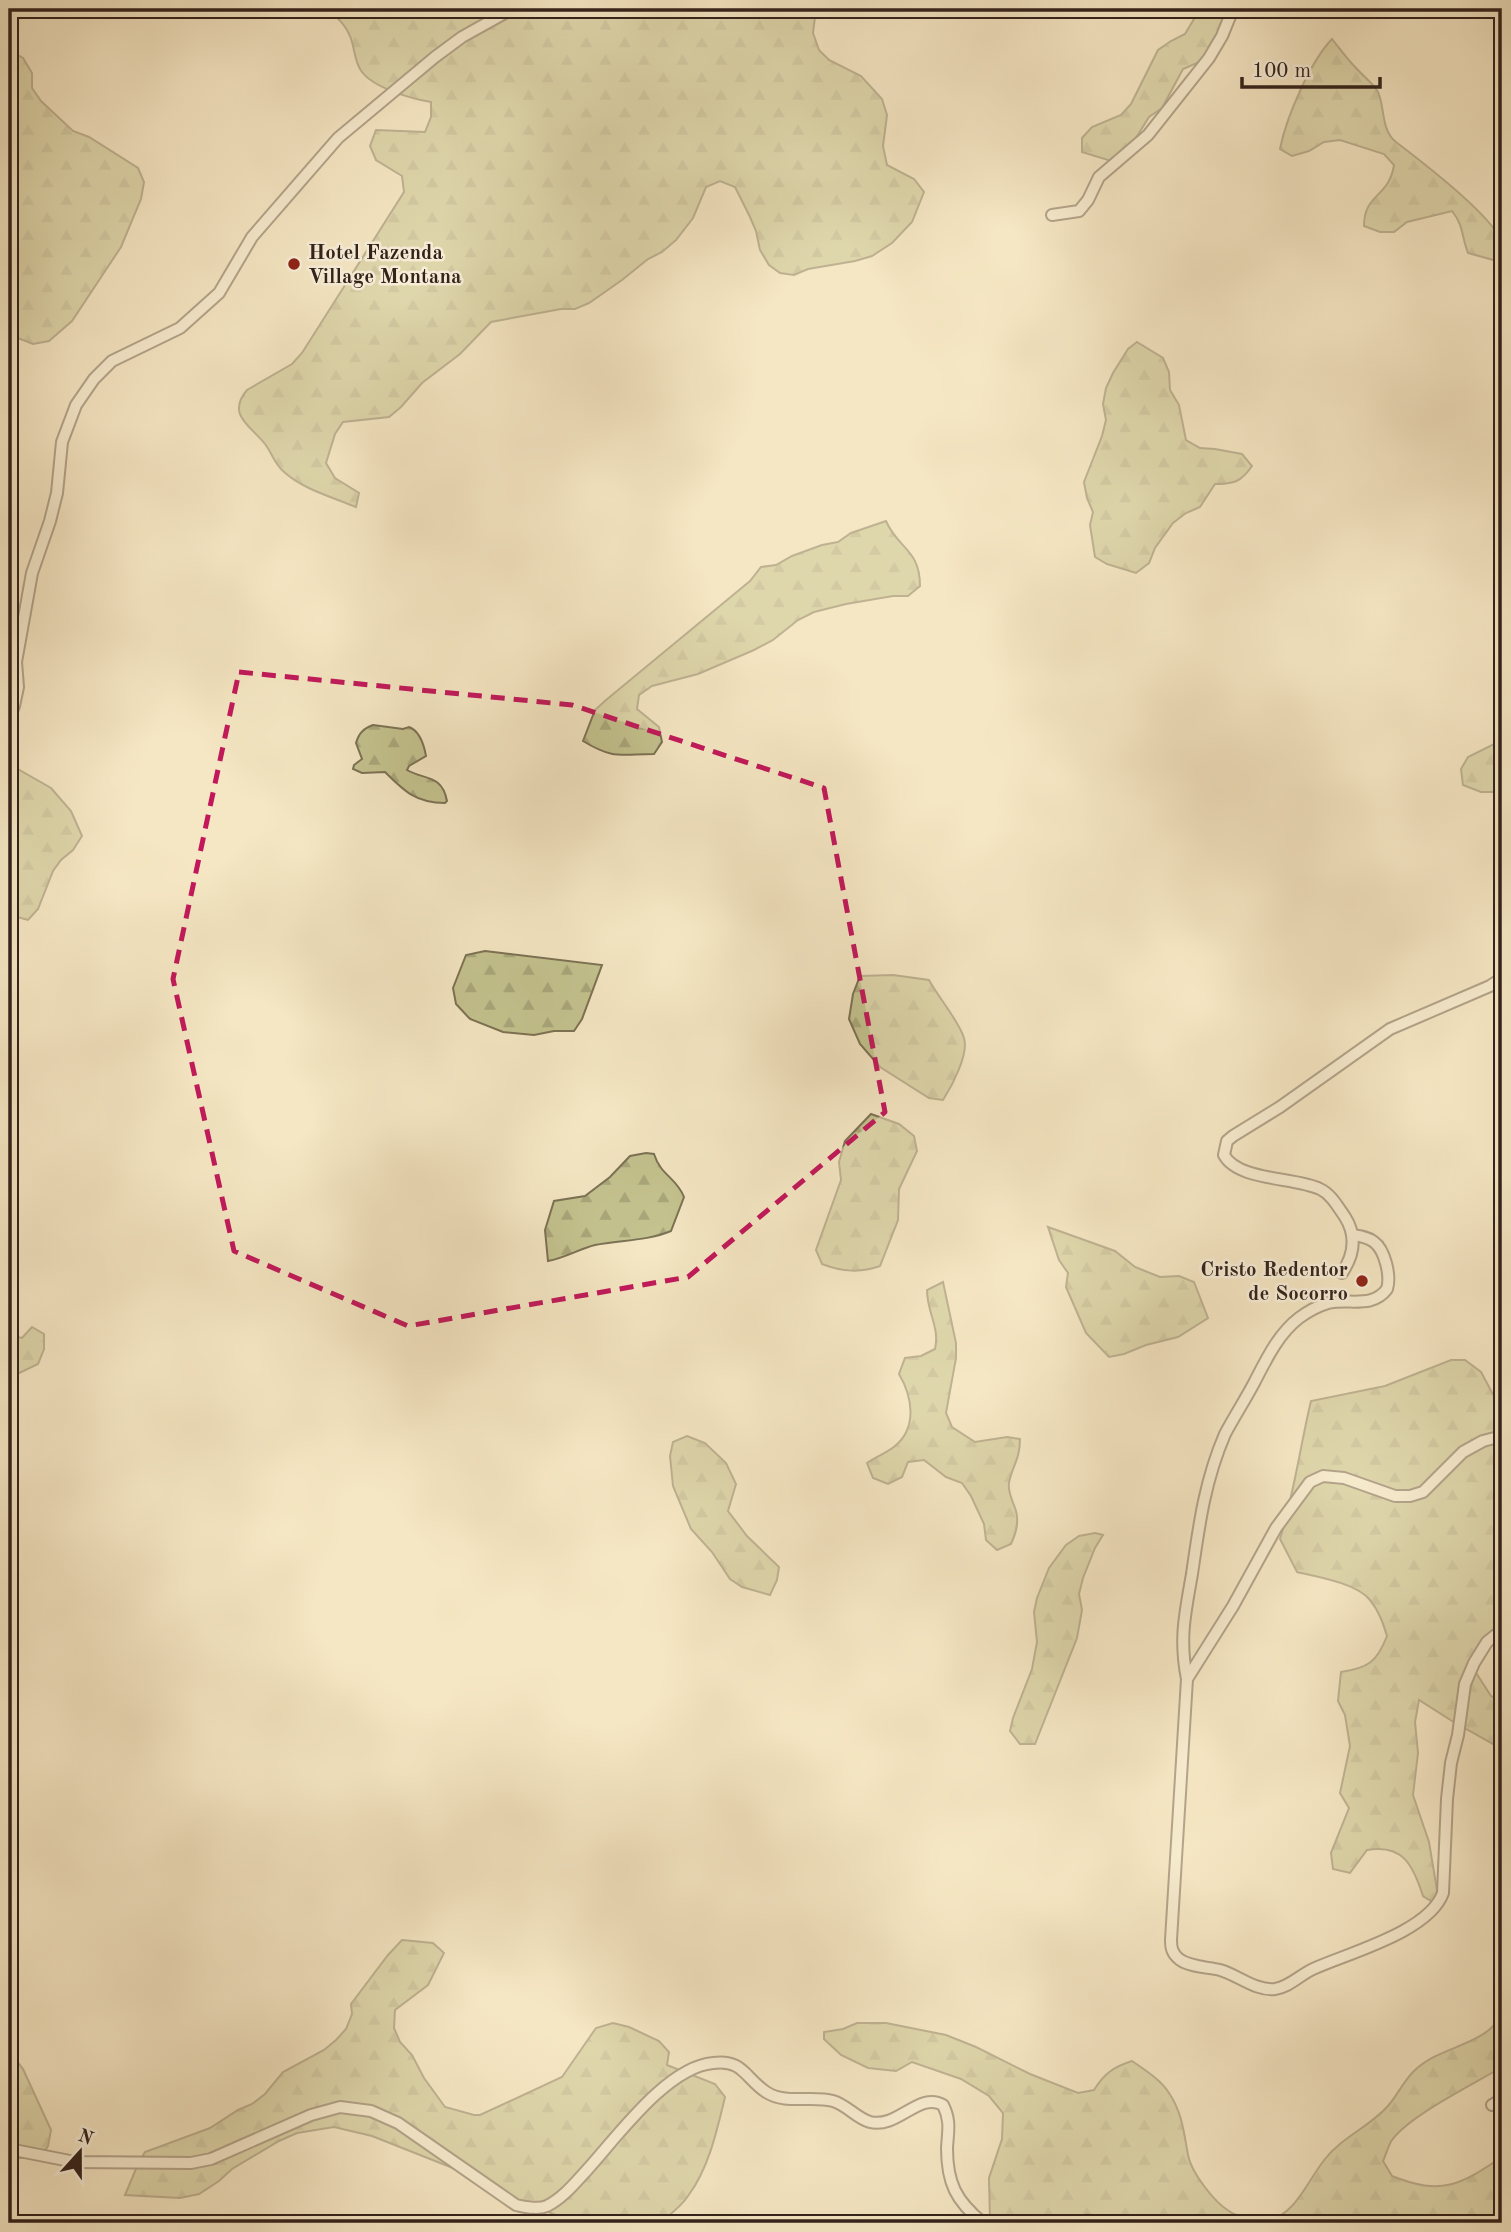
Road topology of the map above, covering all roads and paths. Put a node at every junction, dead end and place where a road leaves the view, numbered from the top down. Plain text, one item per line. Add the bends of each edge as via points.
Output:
1 (512, 9) edge
2 (1233, 9) edge
3 (1052, 215) dead end
4 (9, 718) edge
5 (1502, 978) edge
6 (1353, 1235) junction
7 (1342, 1273) dead end
8 (1502, 1436) edge
9 (1502, 1630) edge
10 (1187, 1679) junction
11 (9, 2150) edge
12 (983, 2223) edge

1 - 4 street via 435,57 338,138 252,237 226,284 205,306 180,328 113,361 94,379 76,405 62,442 57,493 32,573 16,662 18,687
2 - 3 street via 1209,58 1148,135 1100,177 1079,211
5 - 6 street via 1390,1029 1227,1142 1224,1155 1235,1167 1321,1189 1340,1210
6 - 7 street
6 - 10 street via 1368,1238 1379,1247 1388,1275 1387,1289 1367,1302 1328,1303 1287,1328 1226,1433 1199,1516 1182,1629
8 - 10 street via 1463,1452 1423,1492 1410,1496 1395,1496 1345,1478 1323,1476 1310,1482 1276,1528
9 - 10 street via 1487,1642 1465,1684 1451,1763 1443,1892 1437,1906 1399,1933 1278,1988 1257,1987 1221,1970 1183,1961 1171,1951
11 - 12 street via 75,2162 191,2163 211,2159 311,2115 340,2107 371,2110 398,2123 516,2205 545,2207 566,2192 663,2087 690,2068 730,2062 773,2096 833,2101 867,2121 889,2121 924,2102 943,2105 950,2124 949,2180

